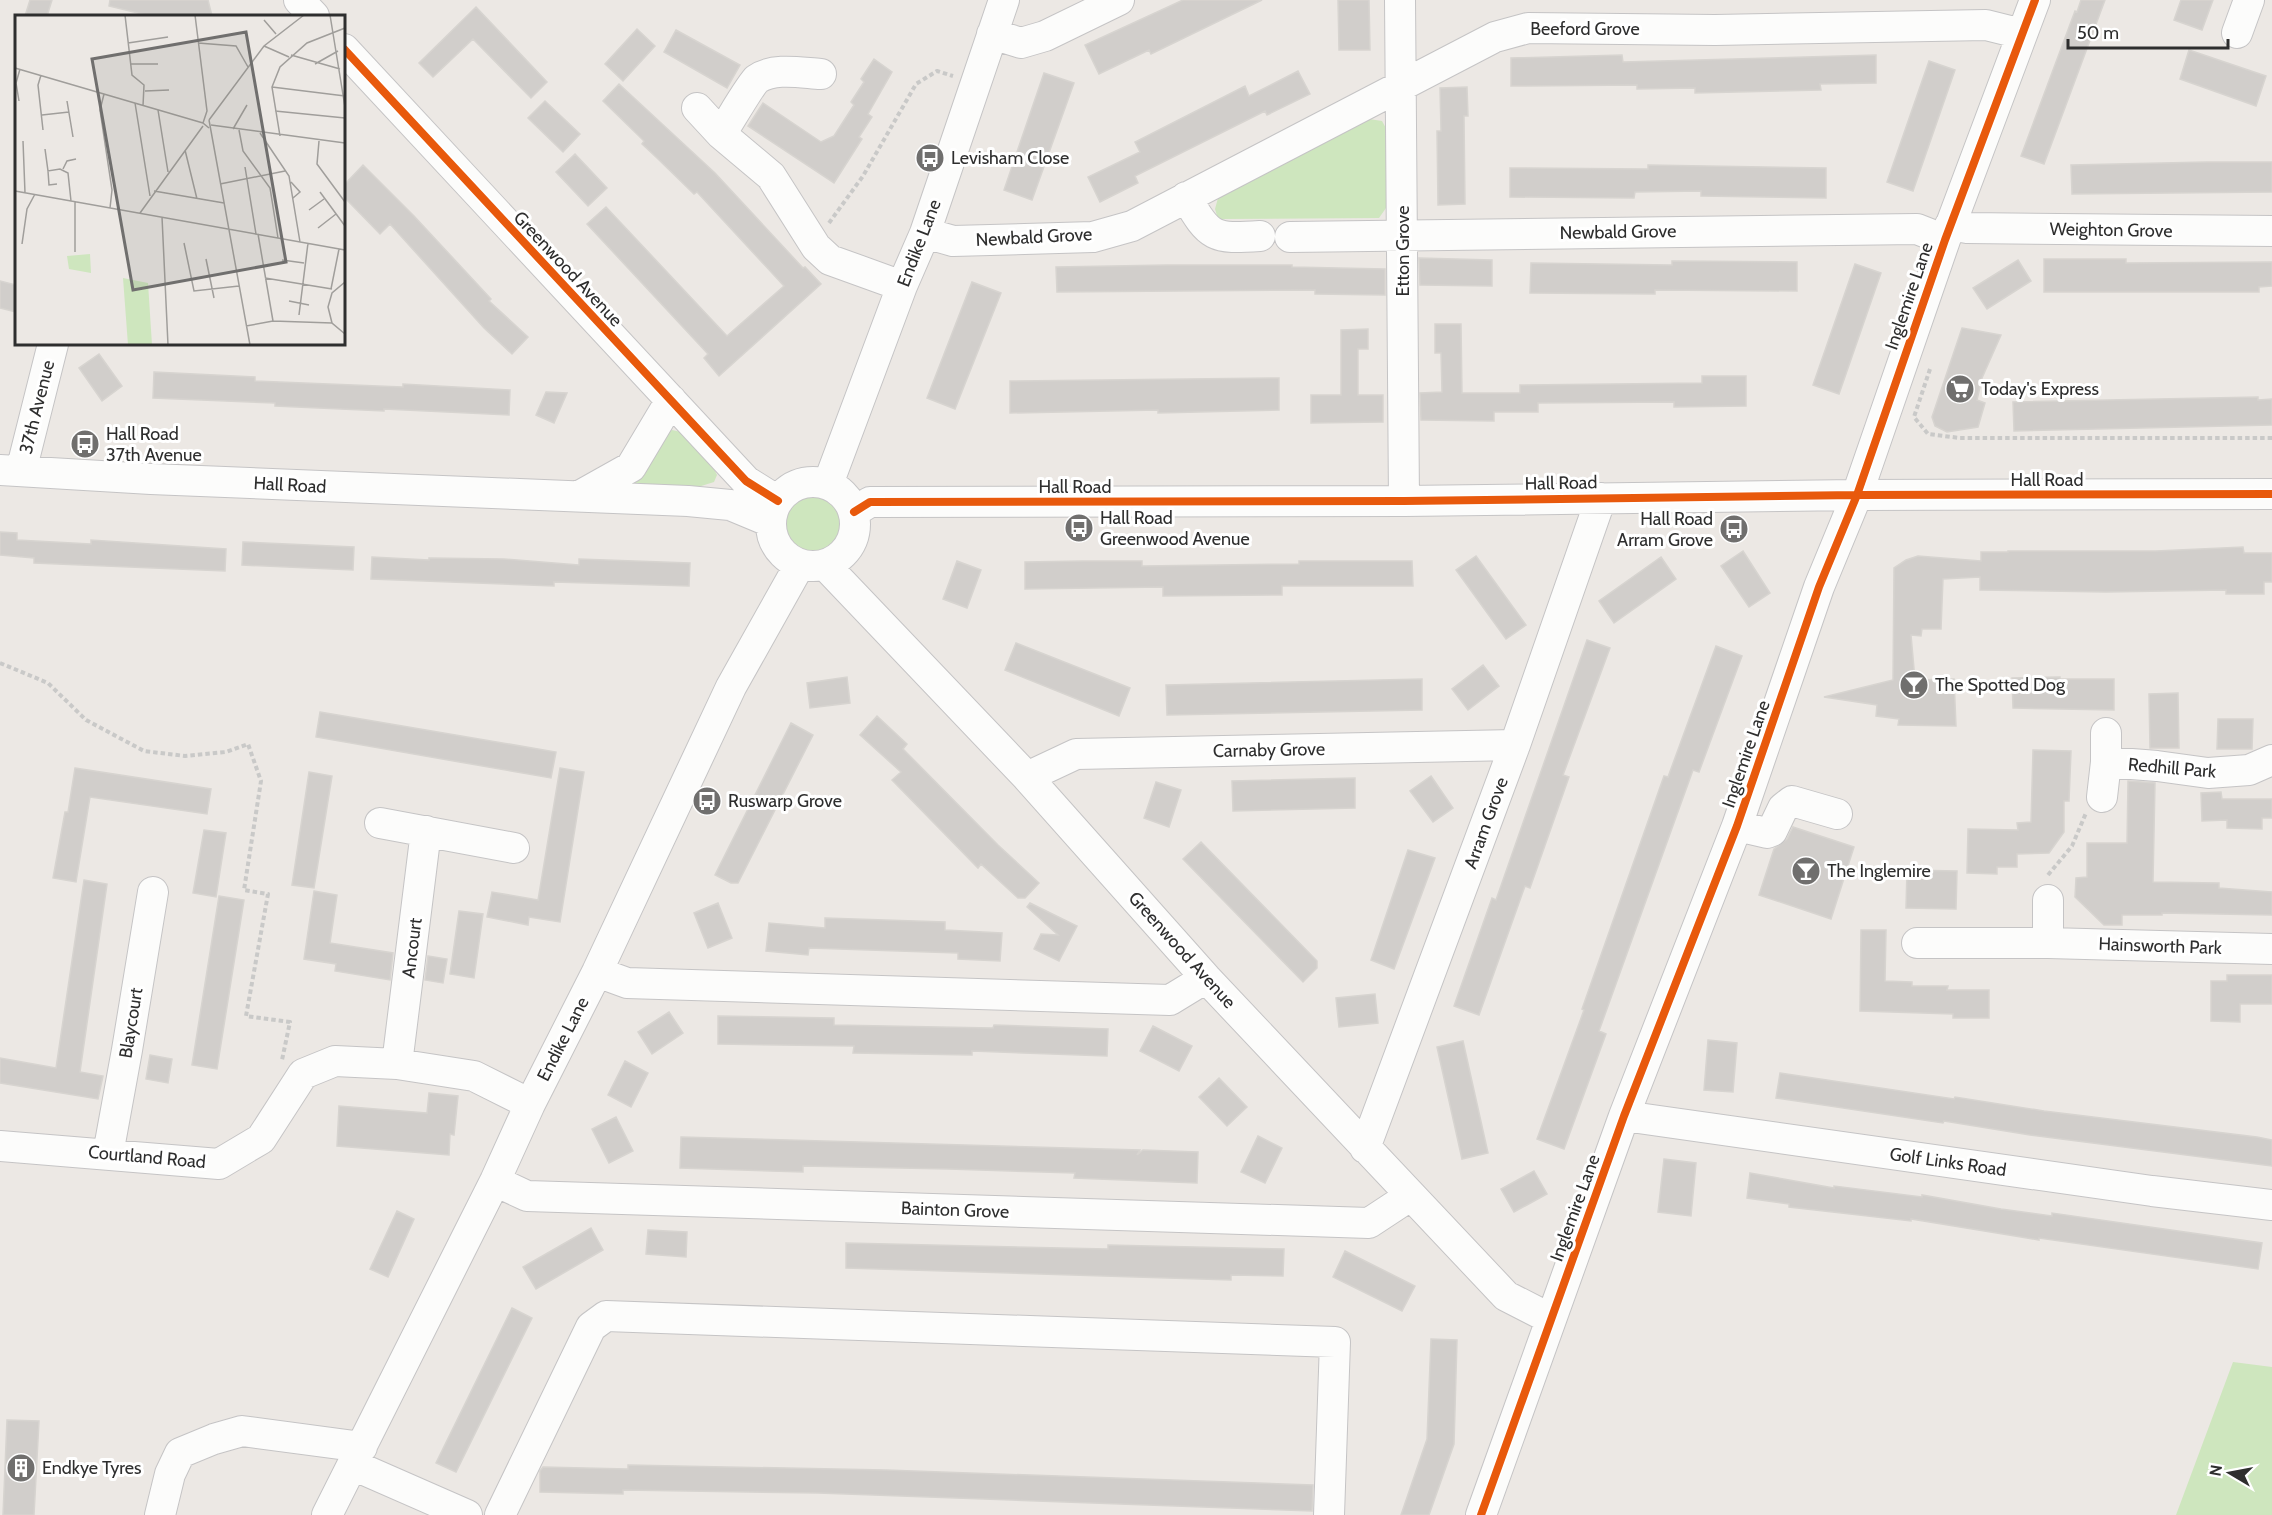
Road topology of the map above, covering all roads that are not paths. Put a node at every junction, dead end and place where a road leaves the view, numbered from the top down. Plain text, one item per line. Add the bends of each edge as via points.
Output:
1 (299, 0) edge
2 (1004, 0) edge
3 (1119, 0) edge
4 (1400, 0) edge
5 (2035, 0) edge
6 (2249, 0) edge
7 (313, 15) edge
8 (2237, 33) dead end
9 (992, 34) junction
10 (2022, 34) junction
11 (345, 50) edge
12 (821, 74) dead end
13 (1402, 83) junction
14 (697, 108) dead end
15 (722, 134) junction
16 (1186, 197) junction
17 (2272, 231) edge
18 (925, 232) junction
19 (1947, 233) junction
20 (1403, 234) junction
21 (1260, 236) dead end
22 (1290, 237) dead end
23 (902, 286) junction
24 (53, 345) edge
25 (671, 400) junction
26 (11, 470) edge
27 (828, 484) junction
28 (2272, 494) edge
29 (581, 495) junction
30 (1857, 495) junction
31 (1601, 498) junction
32 (1404, 501) junction
33 (775, 511) junction
34 (854, 513) junction
35 (812, 564) junction
36 (2106, 733) dead end
37 (1515, 745) junction
38 (2272, 759) edge
39 (2106, 762) junction
40 (1028, 777) junction
41 (2102, 797) road end
42 (1837, 814) dead end
43 (380, 823) dead end
44 (1737, 826) junction
45 (426, 831) junction
46 (514, 848) dead end
47 (153, 892) dead end
48 (2048, 900) road end
49 (1917, 943) dead end
50 (2048, 943) junction
51 (2272, 949) edge
52 (597, 972) junction
53 (1206, 978) junction
54 (397, 1064) junction
55 (530, 1104) junction
56 (1624, 1116) junction
57 (0, 1146) edge
58 (1365, 1148) junction
59 (108, 1154) junction
60 (495, 1182) junction
61 (1410, 1196) junction
62 (2272, 1205) edge
63 (1551, 1319) junction
64 (357, 1456) junction
65 (160, 1515) edge
66 (327, 1515) edge
67 (467, 1515) edge
68 (500, 1515) edge
69 (1329, 1515) edge
70 (1480, 1515) edge

1 - 7 street
2 - 9 street, Endike Lane
3 - 9 street via 1045,36 1021,43
4 - 13 street, Etton Grove
5 - 10 street, Inglemire Lane
6 - 8 street
9 - 18 street, Endike Lane
10 - 13 street, Beeford Grove via 1986,25 1714,30 1528,28 1495,37
10 - 19 street, Inglemire Lane
11 - 25 street, Greenwood Avenue
12 - 15 street via 786,72 756,80
13 - 16 street, Beeford Grove
13 - 20 street, Etton Grove
14 - 15 street
15 - 23 street via 771,176 812,241 830,260
16 - 18 street, Newbald Grove via 1132,226 1093,237 953,241
16 - 21 street via 1212,234 1233,238
17 - 19 street, Weighton Grove via 1967,228
18 - 23 street, Endike Lane
19 - 20 street, Newbald Grove via 1917,229
19 - 30 street, Inglemire Lane
20 - 22 street, Newbald Grove
20 - 32 street, Etton Grove
23 - 27 street, Endike Lane
24 - 26 street, 37th Avenue
25 - 29 street, Hall Road via 631,467
25 - 33 street, Greenwood Avenue
26 - 29 street, Hall Road
27 - 33 street via 809,482 792,488
27 - 34 street via 844,495
28 - 30 street, Hall Road
29 - 33 street, Hall Road
30 - 31 street, Hall Road
30 - 44 street, Inglemire Lane via 1819,587
31 - 32 street, Hall Road
31 - 37 street, Arram Grove
32 - 34 street, Hall Road via 870,502
33 - 35 street via 774,540 784,555
34 - 35 street via 855,534 845,552
35 - 40 street, Greenwood Avenue
35 - 52 street, Endike Lane via 731,687
36 - 39 street, Redhill Park
37 - 40 street, Carnaby Grove via 1076,754
37 - 58 street, Arram Grove
38 - 39 street, Redhill Park via 2249,770 2208,773
39 - 41 street, Redhill Park
40 - 53 street, Greenwood Avenue
42 - 44 street via 1792,801 1783,808 1772,831
43 - 45 street
44 - 56 street, Inglemire Lane
45 - 46 street
45 - 54 street, Ancourt
47 - 59 street, Blaycourt
48 - 50 street
49 - 50 street, Hainsworth Park
50 - 51 street, Hainsworth Park
52 - 53 street via 627,983 1170,1000
52 - 55 street, Endike Lane
53 - 58 street, Greenwood Avenue
54 - 55 street, Courtland Road via 474,1076
54 - 59 street, Courtland Road via 335,1061 303,1074 261,1139 219,1164
55 - 60 street, Endike Lane
56 - 62 street, Golf Links Road
56 - 63 street, Inglemire Lane
57 - 59 street, Courtland Road
58 - 61 street, Greenwood Avenue
60 - 61 street, Bainton Grove via 527,1196 1369,1223
60 - 64 street, Endike Lane
61 - 63 street, Greenwood Avenue via 1506,1296
63 - 70 street, Inglemire Lane
64 - 65 street via 235,1431 180,1453 170,1474
64 - 66 street, Endike Lane
64 - 67 street
68 - 69 street via 591,1327 606,1316 1335,1342

